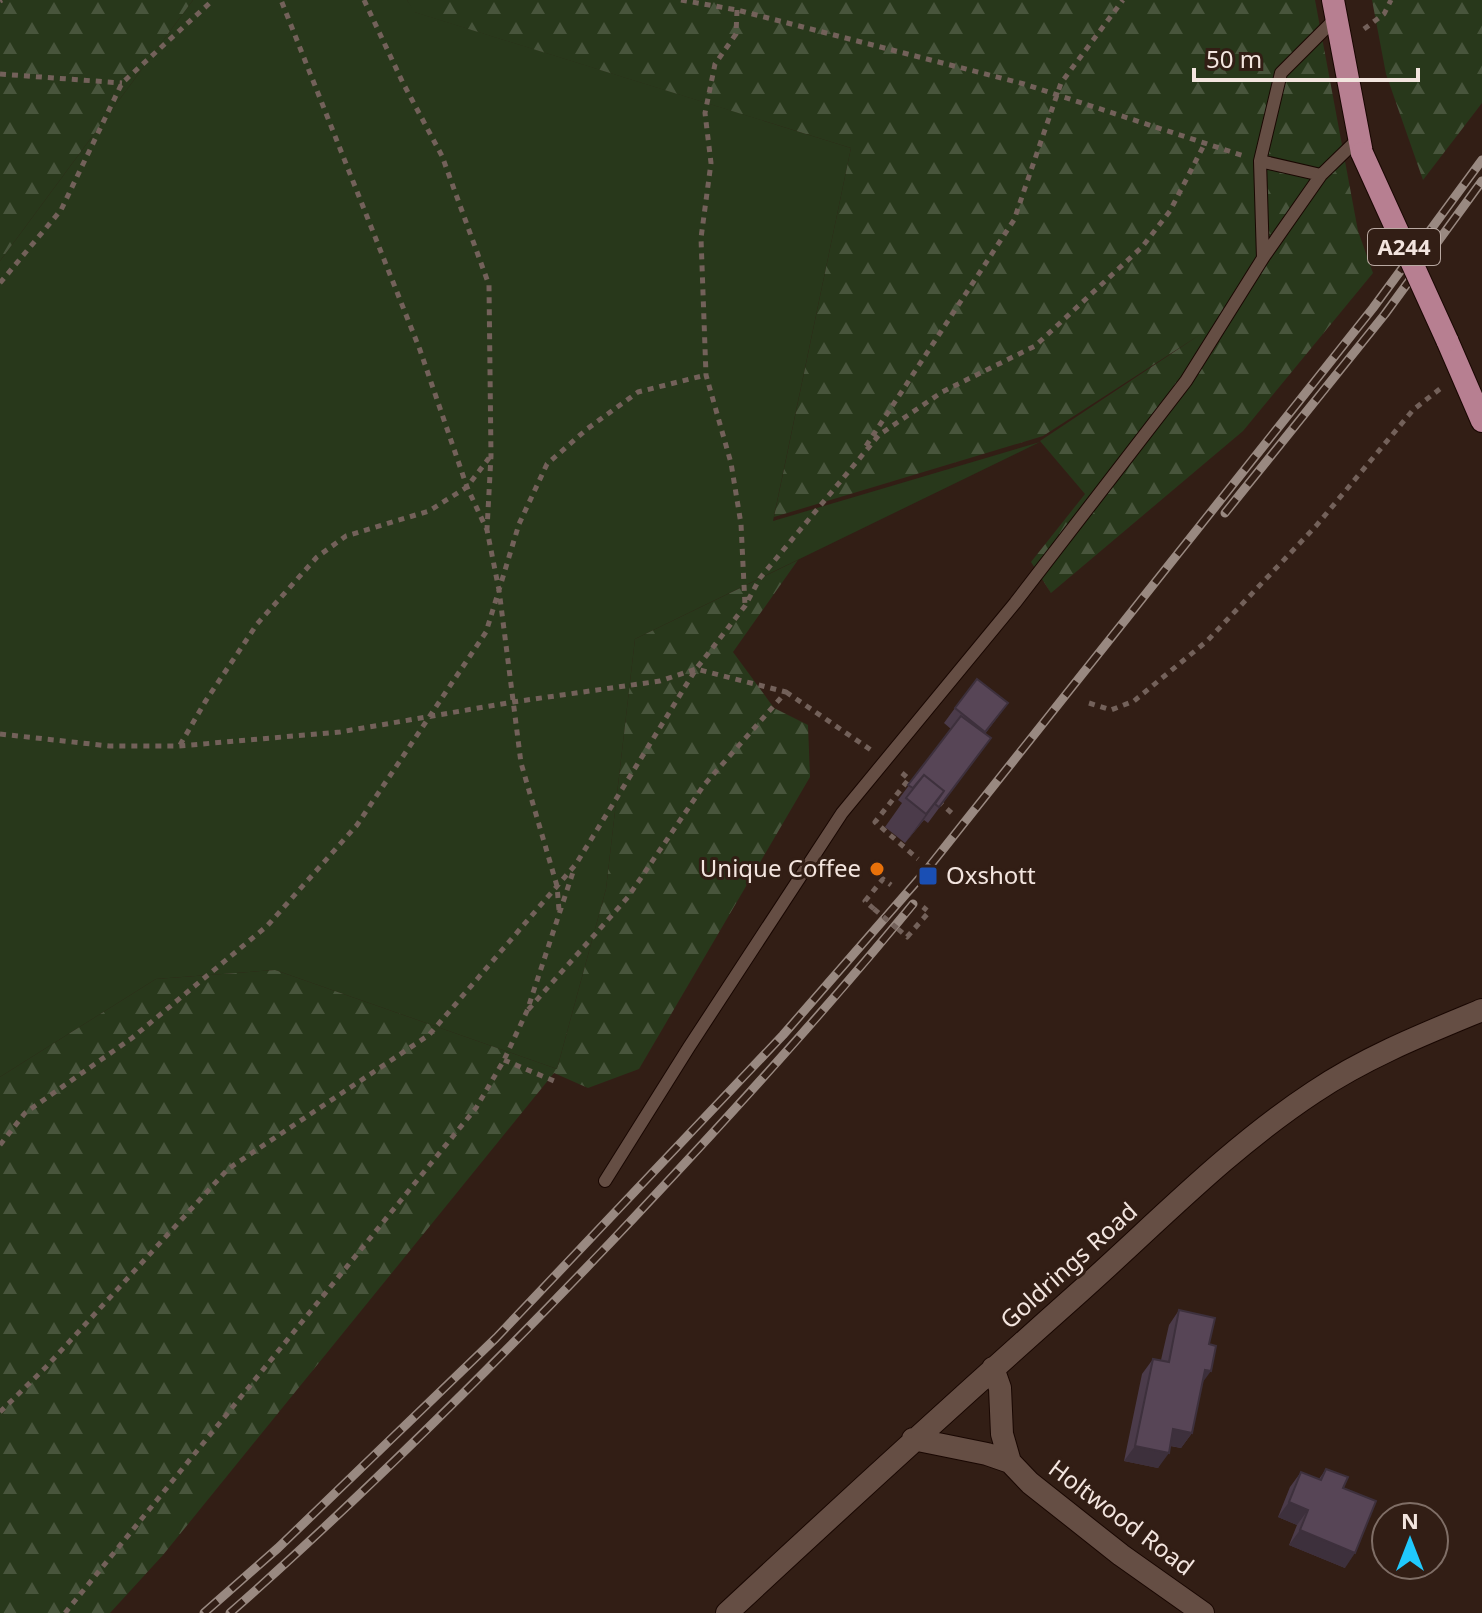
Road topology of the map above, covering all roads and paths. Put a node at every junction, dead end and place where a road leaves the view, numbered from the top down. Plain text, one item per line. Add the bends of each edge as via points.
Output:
1 (213, 0) edge
2 (281, 0) edge
3 (364, 0) edge
4 (681, 0) edge
5 (1123, 0) edge
6 (1391, 0) edge
7 (1334, 9) edge
8 (737, 10) junction
9 (1341, 46) junction
10 (0, 74) edge
11 (122, 83) junction
12 (1057, 96) junction
13 (1205, 143) junction
14 (1360, 146) junction
15 (1260, 161) junction
16 (1321, 175) junction
17 (1263, 258) junction
18 (0, 283) edge
19 (706, 375) junction
20 (1464, 377) junction
21 (1482, 421) edge
22 (491, 456) junction
23 (855, 464) junction
24 (467, 487) junction
25 (487, 530) junction
26 (499, 590) junction
27 (745, 606) junction
28 (696, 669) junction
29 (786, 692) junction
30 (513, 702) junction
31 (1089, 703) dead end
32 (431, 717) junction
33 (0, 734) edge
34 (179, 746) junction
35 (886, 760) junction
36 (932, 796) edge
37 (955, 816) dead end
38 (918, 859) dead end
39 (576, 864) junction
40 (891, 885) dead end
41 (557, 886) junction
42 (926, 909) dead end
43 (559, 915) junction
44 (1482, 1010) edge
45 (527, 1011) junction
46 (504, 1060) junction
47 (559, 1083) dead end
48 (0, 1145) edge
49 (605, 1181) dead end
50 (993, 1368) junction
51 (0, 1412) edge
52 (913, 1439) junction
53 (1010, 1462) junction
54 (65, 1613) edge
55 (727, 1613) edge
56 (1203, 1613) edge

1 - 11 path
2 - 24 path via 420,350
3 - 22 path via 442,156 489,285
4 - 8 path
5 - 12 path via 1061,83
6 - 9 path via 1384,14
7 - 9 main road, A244
7 - 15 lane via 1281,73
8 - 12 path
8 - 19 path via 736,34 715,64 705,113 711,163 701,238
9 - 14 main road, A244
10 - 11 path
11 - 18 path via 61,210
12 - 13 path
12 - 23 path via 1014,220
13 - 15 path
13 - 23 path via 1170,211 1142,247 1035,346 942,392 879,435
14 - 16 lane
14 - 20 main road, A244, bridge
15 - 16 lane
15 - 17 lane
16 - 17 lane
17 - 35 lane via 1186,381
19 - 26 path via 638,392 547,464 519,524
19 - 27 path via 731,463 741,524
20 - 21 main road, A244
20 - 31 path via 1413,410 1316,526 1207,641 1134,701 1111,710
22 - 24 path
22 - 25 path
23 - 27 path via 760,578
24 - 25 path
24 - 34 path via 429,511 346,536 317,557 257,624
25 - 26 path
26 - 30 path
26 - 32 path via 486,632
27 - 28 path
28 - 29 path
28 - 30 path via 660,681
28 - 39 path
29 - 35 path
29 - 45 path via 704,785 628,897
30 - 32 path
30 - 41 path via 521,763
32 - 34 path via 340,732
32 - 48 path via 357,825 267,926 132,1038 25,1113
33 - 34 path via 109,746
35 - 38 path via 910,780 875,822
35 - 49 lane via 842,813
36 - 37 path
39 - 41 path
39 - 43 path
40 - 42 path, bridge via 883,879 865,901 907,937
41 - 43 path
41 - 51 path via 429,1035 228,1169
43 - 45 path
44 - 50 street, Goldrings Road via 1355,1068 1243,1143
45 - 46 path
46 - 47 path
46 - 54 path via 476,1108
50 - 52 street, Goldrings Road
50 - 53 street
52 - 53 street, Holtwood Road
52 - 55 street, Goldrings Road
53 - 56 street, Holtwood Road via 1121,1555

